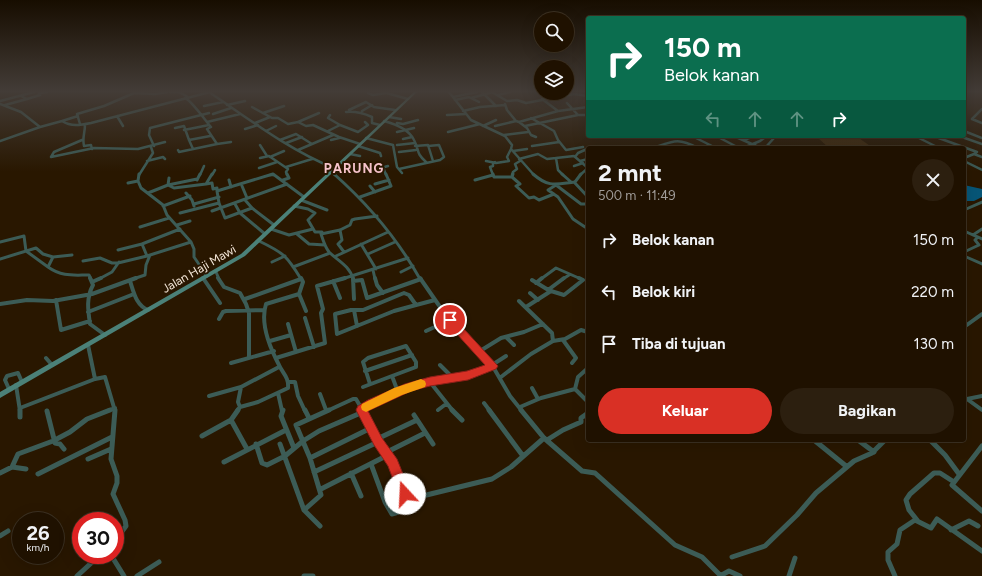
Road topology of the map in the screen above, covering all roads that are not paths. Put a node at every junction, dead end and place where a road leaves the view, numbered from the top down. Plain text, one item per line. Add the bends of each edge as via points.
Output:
1 (30, 119) edge
2 (69, 119) edge
3 (79, 119) edge
4 (105, 119) edge
5 (119, 119) edge
6 (186, 119) edge
7 (205, 119) edge
8 (223, 119) edge
9 (248, 119) edge
10 (265, 119) edge
11 (280, 119) edge
12 (305, 119) edge
13 (330, 119) edge
14 (372, 119) edge
15 (386, 119) edge
16 (470, 119) edge
17 (515, 119) edge
18 (528, 119) edge
19 (532, 119) edge
20 (564, 119) edge
21 (972, 119) edge
22 (418, 120) dead end
23 (496, 120) dead end
24 (62, 121) junction
25 (298, 122) junction
26 (365, 122) dead end
27 (518, 122) junction
28 (208, 123) junction
29 (255, 123) junction
30 (382, 123) junction
31 (392, 123) junction
32 (982, 123) edge
33 (80, 124) junction
34 (85, 124) junction
35 (340, 124) junction
36 (540, 124) junction
37 (258, 125) junction
38 (481, 125) junction
39 (40, 126) junction
40 (123, 126) dead end
41 (276, 126) dead end
42 (496, 126) dead end
43 (526, 126) junction
44 (175, 128) dead end
45 (414, 128) dead end
46 (245, 129) dead end
47 (184, 130) junction
48 (266, 131) junction
49 (328, 131) junction
50 (406, 131) junction
51 (398, 132) dead end
52 (448, 132) dead end
53 (528, 132) junction
54 (966, 132) edge
55 (333, 135) junction
56 (504, 135) junction
57 (210, 136) junction
58 (302, 137) junction
59 (412, 137) junction
60 (536, 137) dead end
61 (340, 138) junction
62 (366, 138) junction
63 (403, 138) dead end
64 (696, 138) edge
65 (720, 138) dead end
66 (739, 138) edge
67 (748, 138) edge
68 (764, 138) edge
69 (774, 138) dead end
70 (919, 138) edge
71 (935, 138) edge
72 (940, 138) edge
73 (965, 138) edge
74 (982, 138) edge
75 (82, 140) junction
76 (189, 140) junction
77 (280, 140) junction
78 (331, 140) dead end
79 (742, 140) junction
80 (0, 141) edge
81 (165, 142) dead end
82 (231, 142) dead end
83 (559, 142) junction
84 (927, 142) junction
85 (286, 143) junction
86 (217, 144) junction
87 (312, 144) junction
88 (752, 144) junction
89 (982, 144) edge
90 (260, 145) dead end
91 (359, 145) junction
92 (397, 145) dead end
93 (710, 145) edge
94 (152, 146) junction
95 (415, 146) junction
96 (428, 146) junction
97 (532, 146) dead end
98 (659, 146) edge
99 (695, 146) edge
100 (735, 146) edge
101 (748, 146) edge
102 (756, 146) edge
103 (766, 146) edge
104 (935, 146) edge
105 (961, 146) edge
106 (583, 147) dead end
107 (527, 148) dead end
108 (966, 148) edge
109 (92, 149) junction
110 (178, 150) dead end
111 (193, 150) junction
112 (297, 150) junction
113 (512, 150) junction
114 (586, 150) dead end
115 (284, 151) dead end
116 (982, 151) edge
117 (400, 152) dead end
118 (977, 152) junction
119 (350, 154) junction
120 (974, 154) junction
121 (269, 156) junction
122 (360, 156) dead end
123 (381, 156) dead end
124 (575, 157) junction
125 (260, 158) dead end
126 (556, 158) junction
127 (982, 158) edge
128 (165, 159) dead end
129 (312, 159) junction
130 (966, 159) edge
131 (519, 160) junction
132 (586, 160) edge
133 (147, 161) junction
134 (433, 161) junction
135 (486, 161) dead end
136 (580, 161) junction
137 (966, 161) edge
138 (277, 162) junction
139 (426, 162) junction
140 (495, 162) junction
141 (583, 164) junction
142 (204, 166) dead end
143 (388, 166) dead end
144 (574, 166) dead end
145 (586, 166) edge
146 (286, 167) junction
147 (383, 167) junction
148 (259, 168) dead end
149 (333, 169) junction
150 (378, 169) dead end
151 (399, 169) junction
152 (586, 169) edge
153 (215, 170) dead end
154 (982, 170) edge
155 (402, 174) dead end
156 (493, 174) junction
157 (512, 177) junction
158 (169, 178) dead end
159 (197, 179) junction
160 (229, 180) dead end
161 (283, 180) junction
162 (389, 180) junction
163 (475, 180) dead end
164 (138, 181) junction
165 (572, 182) junction
166 (128, 183) dead end
167 (195, 184) junction
168 (206, 184) junction
169 (288, 184) junction
170 (375, 184) dead end
171 (168, 185) junction
172 (556, 185) junction
173 (242, 186) dead end
174 (370, 186) dead end
175 (230, 187) junction
176 (279, 187) junction
177 (291, 189) junction
178 (217, 191) junction
179 (375, 192) junction
180 (148, 193) junction
181 (186, 193) dead end
182 (554, 194) junction
183 (586, 195) edge
184 (190, 196) junction
185 (219, 197) junction
186 (360, 197) junction
187 (302, 198) junction
188 (246, 199) junction
189 (982, 202) edge
190 (219, 203) junction
191 (194, 204) junction
192 (235, 204) junction
193 (586, 204) edge
194 (163, 206) junction
195 (294, 206) junction
196 (221, 208) junction
197 (252, 208) junction
198 (966, 209) edge
199 (192, 210) junction
200 (327, 210) dead end
201 (212, 211) dead end
202 (180, 213) dead end
203 (240, 213) junction
204 (376, 216) junction
205 (169, 218) junction
206 (190, 221) dead end
207 (177, 225) junction
208 (140, 226) dead end
209 (272, 227) junction
210 (585, 227) dead end
211 (180, 229) junction
212 (313, 229) junction
213 (982, 229) edge
214 (340, 230) junction
215 (388, 232) junction
216 (966, 232) edge
217 (265, 234) junction
218 (297, 234) junction
219 (321, 234) junction
220 (973, 235) junction
221 (978, 237) junction
222 (982, 239) edge
223 (259, 241) junction
224 (0, 242) edge
225 (191, 242) junction
226 (395, 242) junction
227 (142, 244) junction
228 (361, 244) junction
229 (325, 245) junction
230 (118, 250) dead end
231 (26, 251) junction
232 (966, 251) edge
233 (344, 252) junction
234 (330, 253) junction
235 (368, 254) junction
236 (72, 255) dead end
237 (149, 255) junction
238 (52, 256) junction
239 (285, 256) junction
240 (336, 256) junction
241 (966, 257) edge
242 (408, 258) junction
243 (0, 259) edge
244 (83, 261) dead end
245 (119, 262) junction
246 (272, 262) dead end
247 (982, 264) edge
248 (413, 266) junction
249 (48, 267) junction
250 (293, 267) junction
251 (375, 270) junction
252 (216, 272) junction
253 (401, 272) dead end
254 (569, 275) junction
255 (352, 276) junction
256 (205, 277) junction
257 (301, 279) junction
258 (421, 279) junction
259 (532, 280) dead end
260 (130, 281) junction
261 (333, 281) junction
262 (353, 281) junction
263 (92, 282) junction
264 (536, 283) junction
265 (550, 290) junction
266 (383, 293) junction
267 (530, 293) dead end
268 (89, 294) junction
269 (134, 294) junction
270 (299, 294) junction
271 (340, 298) dead end
272 (244, 299) junction
273 (354, 299) dead end
274 (56, 300) junction
275 (435, 300) junction
276 (538, 300) junction
277 (519, 301) dead end
278 (220, 303) dead end
279 (0, 304) edge
280 (416, 306) junction
281 (526, 307) junction
282 (148, 310) junction
283 (250, 310) junction
284 (264, 310) junction
285 (306, 310) dead end
286 (354, 310) junction
287 (88, 312) junction
288 (982, 314) edge
289 (305, 318) dead end
290 (219, 319) dead end
291 (450, 320) junction
292 (90, 321) junction
293 (288, 324) dead end
294 (543, 324) junction
295 (357, 326) junction
296 (966, 326) edge
297 (426, 331) dead end
298 (586, 331) edge
299 (105, 335) junction
300 (291, 335) junction
301 (506, 337) junction
302 (562, 340) junction
303 (270, 341) junction
304 (552, 341) junction
305 (88, 344) junction
306 (514, 345) dead end
307 (314, 347) junction
308 (274, 351) junction
309 (480, 351) junction
310 (296, 352) junction
311 (412, 355) junction
312 (506, 356) dead end
313 (249, 357) junction
314 (46, 358) dead end
315 (276, 358) junction
316 (231, 363) dead end
317 (572, 363) dead end
318 (52, 365) junction
319 (440, 365) dead end
320 (279, 366) junction
321 (492, 366) junction
322 (586, 370) edge
323 (366, 372) junction
324 (392, 376) junction
325 (453, 378) junction
326 (501, 378) junction
327 (95, 379) junction
328 (22, 382) junction
329 (288, 382) junction
330 (430, 382) junction
331 (370, 384) junction
332 (16, 385) junction
333 (363, 386) dead end
334 (241, 387) junction
335 (532, 388) dead end
336 (575, 389) junction
337 (9, 390) junction
338 (398, 392) junction
339 (278, 393) junction
340 (320, 394) dead end
341 (0, 395) edge
342 (209, 396) dead end
343 (982, 396) edge
344 (538, 399) junction
345 (966, 399) edge
346 (586, 400) edge
347 (966, 400) edge
348 (484, 403) dead end
349 (446, 404) junction
350 (240, 407) junction
351 (520, 407) junction
352 (20, 408) junction
353 (115, 408) junction
354 (326, 410) junction
355 (438, 410) dead end
356 (982, 410) edge
357 (362, 411) junction
358 (47, 412) dead end
359 (586, 414) edge
360 (20, 417) dead end
361 (309, 418) junction
362 (231, 420) junction
363 (462, 420) dead end
364 (371, 428) junction
365 (286, 430) junction
366 (425, 433) junction
367 (202, 436) dead end
368 (112, 437) junction
369 (546, 439) junction
370 (54, 440) junction
371 (377, 440) junction
372 (303, 441) junction
373 (816, 442) edge
374 (861, 442) edge
375 (883, 442) edge
376 (932, 442) edge
377 (256, 444) junction
378 (280, 444) dead end
379 (433, 444) dead end
380 (982, 446) edge
381 (294, 448) junction
382 (64, 449) dead end
383 (111, 449) junction
384 (247, 449) junction
385 (874, 452) junction
386 (387, 454) junction
387 (284, 456) junction
388 (523, 456) junction
389 (310, 458) junction
390 (88, 459) dead end
391 (224, 462) dead end
392 (371, 464) junction
393 (12, 466) junction
394 (846, 466) junction
395 (26, 469) dead end
396 (314, 472) junction
397 (0, 473) edge
398 (351, 473) junction
399 (38, 474) dead end
400 (959, 474) junction
401 (954, 482) junction
402 (320, 489) junction
403 (361, 496) dead end
404 (410, 499) junction
405 (304, 510) junction
406 (982, 511) edge
407 (121, 512) edge
408 (124, 518) edge
409 (917, 520) junction
410 (320, 526) dead end
411 (978, 526) dead end
412 (124, 529) edge
413 (951, 530) junction
414 (8, 531) dead end
415 (0, 536) edge
416 (982, 551) edge
417 (732, 558) dead end
418 (796, 558) dead end
419 (159, 562) dead end
420 (90, 564) edge
421 (117, 564) edge
422 (77, 576) edge
423 (124, 576) edge
424 (137, 576) edge
425 (304, 576) edge
426 (313, 576) edge
427 (720, 576) edge
428 (740, 576) edge
429 (789, 576) edge
430 (895, 576) edge

1 - 39 street
2 - 24 street
3 - 33 street
4 - 34 street
5 - 40 street
6 - 94 street via 149,129
7 - 28 street
8 - 28 street
9 - 29 street
10 - 29 street
11 - 25 street via 290,124
12 - 25 street
13 - 35 street
14 - 30 street via 372,123
15 - 30 street, Jalan Haji Mawi
16 - 38 street
17 - 27 street
18 - 27 street
19 - 36 street
20 - 36 street
21 - 32 street
22 - 31 street via 402,124
23 - 38 street
24 - 33 street via 69,126
24 - 39 street
25 - 49 street
26 - 35 street via 368,125 358,132
27 - 42 street
27 - 43 street
28 - 47 street
28 - 57 street via 211,127 207,130
29 - 37 street
30 - 31 street
30 - 62 street, Jalan Haji Mawi
31 - 50 street
33 - 34 street
34 - 75 street
35 - 49 street
36 - 43 street
36 - 83 street via 554,131
37 - 46 street
37 - 48 street
38 - 52 street
38 - 56 street
39 - 80 street
41 - 48 street
43 - 53 street
44 - 47 street via 183,126
45 - 50 street
47 - 76 street
48 - 77 street
49 - 55 street
50 - 51 street
50 - 59 street
53 - 56 street
53 - 60 street
54 - 74 street
55 - 61 street
55 - 87 street
56 - 113 street via 511,143
57 - 76 street
57 - 86 street
58 - 77 street via 296,134
58 - 85 street
58 - 87 street
59 - 63 street
59 - 95 street
61 - 78 street
61 - 91 street
62 - 91 street, Jalan Haji Mawi
62 - 151 street via 393,145
64 - 93 street
65 - 100 street
66 - 79 street
67 - 79 street
68 - 88 street
69 - 103 street
70 - 84 street
71 - 84 street
72 - 105 street
73 - 89 street
75 - 109 street via 84,146 91,145
75 - 109 street via 72,143 64,150 54,152 51,157
76 - 111 street
77 - 85 street
79 - 88 street
81 - 94 street
82 - 86 street
83 - 97 street
83 - 106 street via 567,150
84 - 104 street
85 - 112 street
86 - 111 street
87 - 112 street
88 - 101 street
88 - 102 street
90 - 121 street
91 - 119 street, Jalan Haji Mawi
91 - 123 street via 377,151
92 - 95 street
94 - 109 street via 131,150
94 - 133 street via 153,153
95 - 96 street
95 - 117 street
95 - 139 street via 418,155
96 - 134 street
96 - 134 street via 439,145 444,156
98 - 99 street via 684,141
107 - 113 street
108 - 118 street
110 - 111 street
112 - 129 street
113 - 131 street
113 - 140 street via 507,157 509,161
114 - 124 street via 580,151
115 - 121 street
116 - 118 street
118 - 120 street
119 - 122 street
119 - 149 street, Jalan Haji Mawi
120 - 127 street
120 - 130 street
121 - 125 street
121 - 138 street
124 - 126 street
124 - 136 street
126 - 131 street via 546,159 538,154
126 - 165 street via 558,170
128 - 133 street via 163,157
129 - 146 street
129 - 149 street
131 - 157 street via 515,164 517,169
131 - 172 street via 540,180
132 - 136 street
133 - 164 street via 139,172
134 - 139 street
135 - 140 street
136 - 141 street
137 - 154 street
138 - 146 street
138 - 148 street
139 - 151 street
140 - 156 street via 494,166 490,167
141 - 144 street
141 - 145 street
142 - 159 street
143 - 147 street
146 - 161 street via 289,178
147 - 150 street
147 - 162 street
149 - 186 street
149 - 187 street, Jalan Haji Mawi
151 - 155 street
152 - 165 street via 577,181
153 - 168 street
156 - 157 street via 497,178
156 - 163 street
157 - 182 street via 520,184 516,186 530,198 540,200
158 - 171 street
159 - 167 street
159 - 171 street
160 - 175 street
161 - 169 street
161 - 175 street via 272,174
162 - 170 street
162 - 179 street via 391,186
164 - 166 street
164 - 180 street via 141,188
165 - 172 street
165 - 183 street
167 - 168 street
167 - 171 street via 174,188
168 - 178 street via 213,184 213,189 217,188
169 - 176 street
169 - 177 street
171 - 180 street
172 - 182 street via 548,190
172 - 193 street via 581,204
173 - 188 street
174 - 179 street
175 - 178 street
176 - 177 street
176 - 188 street
177 - 187 street
178 - 185 street
179 - 186 street
180 - 194 street
181 - 184 street
182 - 210 street via 573,219
184 - 191 street
184 - 194 street
185 - 190 street
185 - 191 street
186 - 204 street
187 - 195 street, Jalan Haji Mawi
187 - 200 street
188 - 192 street
188 - 197 street
189 - 198 street
190 - 196 street
190 - 199 street
191 - 199 street
192 - 196 street
192 - 203 street
194 - 205 street
195 - 209 street, Jalan Haji Mawi
195 - 212 street via 315,213 308,219
196 - 201 street
196 - 203 street via 225,218
197 - 203 street
197 - 209 street
199 - 202 street
203 - 217 street
204 - 214 street via 352,220 350,225
204 - 215 street
205 - 207 street
205 - 208 street
206 - 207 street
207 - 211 street
209 - 217 street, Jalan Haji Mawi
209 - 218 street via 286,235
211 - 225 street
211 - 227 street
212 - 218 street
212 - 219 street via 322,232
213 - 220 street
214 - 219 street
214 - 233 street via 342,240 338,244
215 - 226 street
215 - 228 street
216 - 220 street
217 - 223 street, Jalan Haji Mawi
218 - 229 street via 307,244
219 - 229 street
220 - 221 street
221 - 222 street
221 - 232 street via 976,240 979,246
223 - 239 street
223 - 252 street, Jalan Haji Mawi
224 - 231 street via 24,236
225 - 237 street
225 - 256 street via 194,257
226 - 235 street
226 - 242 street
227 - 230 street
227 - 237 street
228 - 233 street
228 - 235 street
229 - 234 street
231 - 238 street via 36,248 43,254
231 - 243 street
231 - 249 street
233 - 240 street
234 - 240 street
234 - 250 street
235 - 251 street
236 - 238 street
237 - 245 street
237 - 260 street via 145,275
238 - 249 street
239 - 246 street
239 - 250 street
240 - 255 street
241 - 247 street
242 - 248 street
242 - 251 street
244 - 245 street via 100,258 114,263
245 - 263 street via 113,272
248 - 253 street
248 - 258 street
249 - 263 street via 56,274 64,276 89,275
250 - 257 street
251 - 255 street
251 - 266 street via 377,285
252 - 256 street, Jalan Haji Mawi
252 - 272 street via 222,287 240,293
254 - 264 street via 556,268
254 - 265 street
254 - 265 street via 583,281 564,295
255 - 261 street
255 - 262 street
256 - 278 street
256 - 282 street, Jalan Haji Mawi
257 - 270 street via 303,284
257 - 272 street
258 - 266 street
258 - 275 street
259 - 264 street
260 - 268 street
260 - 269 street
261 - 271 street
261 - 307 street via 316,287 323,309 321,313 325,344
262 - 266 street via 362,280 366,298
262 - 273 street
263 - 268 street
264 - 265 street
265 - 276 street
267 - 276 street
268 - 274 street
268 - 287 street via 86,300
269 - 282 street via 141,307
269 - 287 street
270 - 284 street via 268,303
270 - 285 street
272 - 283 street
274 - 279 street via 27,300
274 - 292 street via 61,330
275 - 280 street
275 - 291 street
276 - 281 street
277 - 281 street
280 - 286 street via 409,295 404,294 363,310
280 - 295 street
281 - 294 street
282 - 299 street, Jalan Haji Mawi
283 - 284 street
283 - 290 street via 224,311
283 - 313 street
284 - 303 street
286 - 295 street
286 - 295 street via 335,314 337,334
287 - 292 street
288 - 296 street
289 - 307 street
291 - 297 street
291 - 309 street
292 - 299 street via 91,326
293 - 300 street
294 - 301 street via 524,333
294 - 304 street via 552,333
298 - 302 street via 581,330
299 - 305 street, Jalan Haji Mawi
300 - 303 street
300 - 310 street
301 - 306 street
301 - 309 street
302 - 304 street
302 - 317 street via 576,357
303 - 308 street
304 - 326 street via 529,355
305 - 318 street, Jalan Haji Mawi
305 - 327 street
307 - 310 street
308 - 313 street
308 - 315 street
309 - 321 street
310 - 315 street
311 - 323 street
311 - 323 street via 408,347 403,346 368,358 362,363
311 - 324 street via 416,367
312 - 321 street
313 - 316 street
314 - 318 street
315 - 320 street
318 - 328 street, Jalan Haji Mawi
319 - 325 street
320 - 329 street via 287,375
320 - 334 street
321 - 325 street via 468,376
321 - 326 street
322 - 336 street via 576,380
323 - 331 street
324 - 331 street
324 - 338 street
325 - 330 street
326 - 351 street via 507,391
327 - 352 street
327 - 353 street via 105,377
328 - 332 street, Jalan Haji Mawi
328 - 337 street via 18,373 7,376 5,380
329 - 339 street via 288,388
329 - 361 street via 295,382 298,396
330 - 338 street
330 - 349 street
331 - 333 street
332 - 337 street, Jalan Haji Mawi
332 - 352 street
334 - 342 street
334 - 350 street via 238,402
335 - 344 street
336 - 344 street
336 - 346 street
337 - 341 street, Jalan Haji Mawi
338 - 357 street
339 - 350 street
339 - 365 street via 283,409 280,414
340 - 354 street
343 - 345 street
344 - 351 street
347 - 356 street
348 - 388 street
349 - 355 street
349 - 363 street
350 - 362 street
351 - 369 street
352 - 360 street
353 - 368 street
353 - 370 street via 85,421
354 - 357 street via 355,399
354 - 361 street
357 - 364 street
357 - 372 street via 318,431
358 - 370 street
359 - 369 street via 581,418 581,422
361 - 372 street via 296,425
362 - 367 street
362 - 384 street
364 - 371 street
364 - 389 street
365 - 377 street
365 - 381 street
366 - 371 street via 415,417
366 - 379 street
366 - 386 street
368 - 383 street
368 - 399 street
369 - 388 street
369 - 427 street via 582,471 595,473 676,545 699,554
370 - 382 street
370 - 393 street via 18,455
371 - 386 street
371 - 396 street
372 - 381 street
372 - 389 street
373 - 394 street
374 - 385 street
375 - 385 street
376 - 400 street
377 - 384 street
377 - 387 street via 264,464
378 - 387 street
380 - 400 street
381 - 387 street
383 - 390 street
383 - 407 street via 113,468 117,476 113,494
384 - 391 street
385 - 394 street
386 - 392 street
386 - 404 street via 405,494
387 - 405 street
388 - 404 street via 492,479
389 - 396 street
392 - 398 street
392 - 404 street via 392,514 406,506
393 - 395 street
393 - 397 street
394 - 417 street via 765,546
396 - 402 street
398 - 402 street
398 - 403 street
400 - 401 street
401 - 406 street via 953,488
401 - 409 street via 934,472 910,494 906,500 909,510
402 - 405 street via 321,496
405 - 410 street
408 - 412 street
409 - 413 street via 930,528 937,519
409 - 430 street via 900,530 897,544 888,552 888,560
411 - 413 street via 969,521
413 - 416 street
414 - 415 street
418 - 429 street
419 - 424 street
420 - 422 street
421 - 423 street
425 - 426 street
427 - 428 street via 729,571

